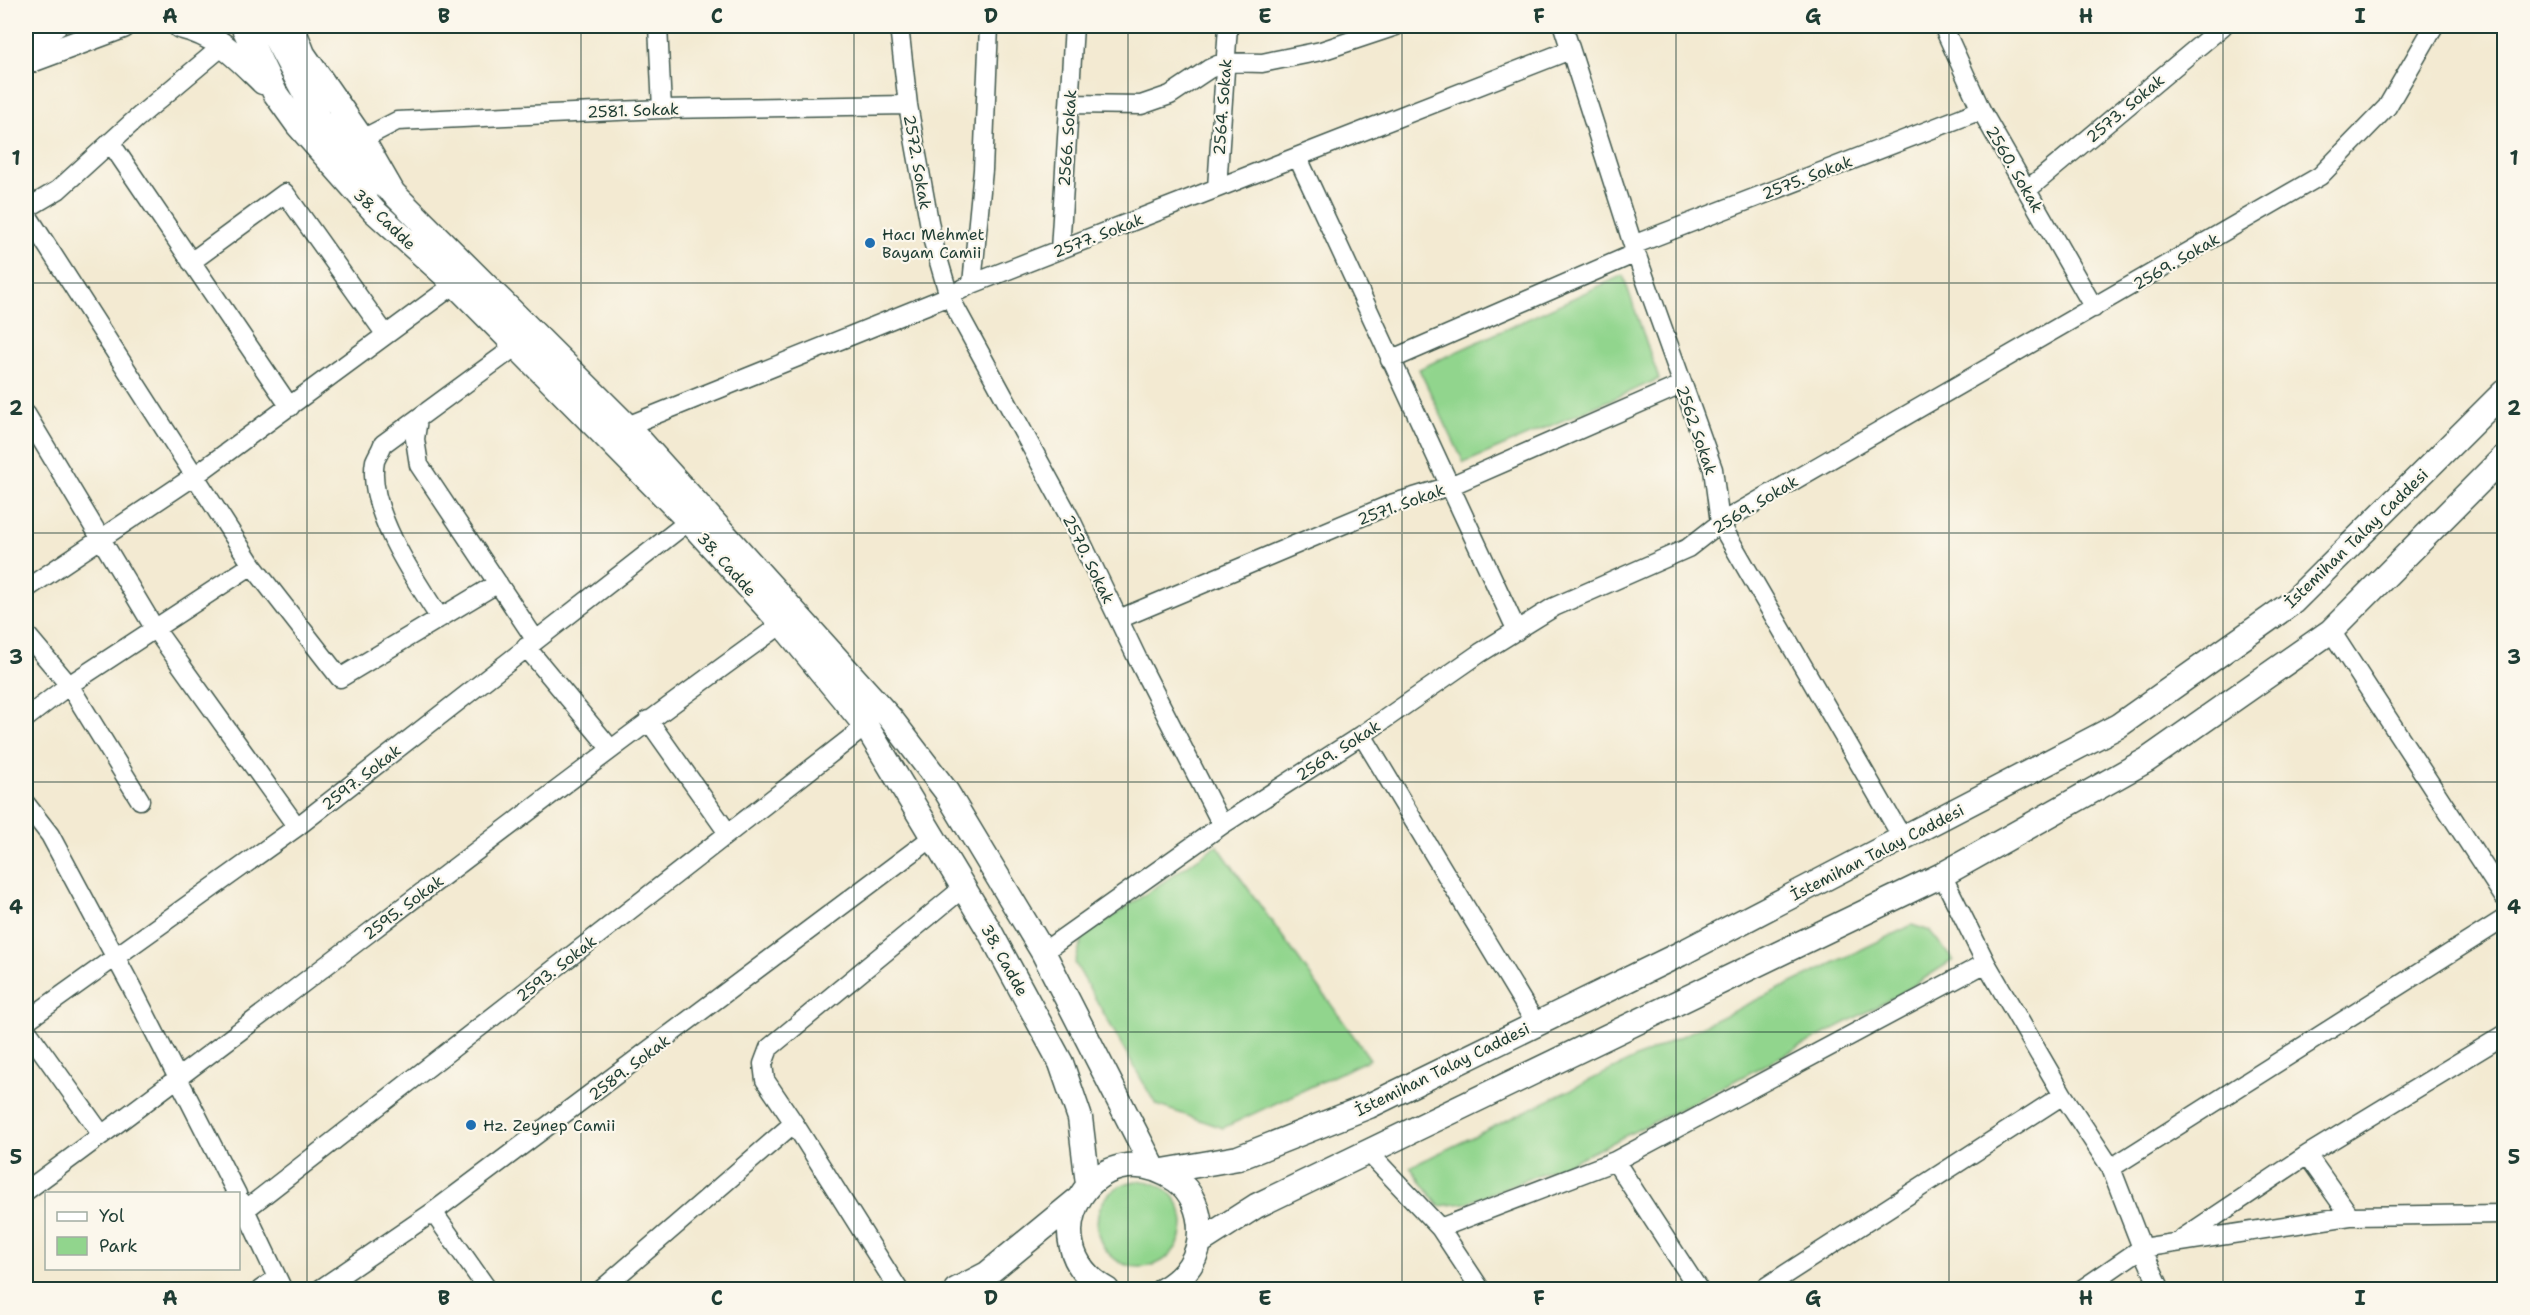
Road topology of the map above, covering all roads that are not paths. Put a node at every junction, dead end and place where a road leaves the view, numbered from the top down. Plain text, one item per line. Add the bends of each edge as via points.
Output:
1 (54, 26) edge
2 (123, 26) edge
3 (180, 26) edge
4 (243, 26) edge
5 (269, 26) edge
6 (292, 26) edge
7 (308, 26) edge
8 (658, 26) edge
9 (899, 26) edge
10 (989, 26) edge
11 (1074, 26) edge
12 (1228, 26) edge
13 (1396, 26) edge
14 (1563, 26) edge
15 (1943, 26) edge
16 (2223, 26) edge
17 (2434, 26) edge
18 (26, 38) edge
19 (225, 44) junction
20 (1570, 50) junction
21 (303, 54) junction
22 (1224, 62) junction
23 (26, 63) edge
24 (275, 93) junction
25 (1069, 104) junction
26 (908, 105) junction
27 (662, 109) junction
28 (1981, 110) junction
29 (362, 139) junction
30 (110, 142) junction
31 (1298, 158) junction
32 (1217, 188) junction
33 (2027, 190) junction
34 (393, 193) junction
35 (26, 211) edge
36 (1635, 249) junction
37 (1060, 250) junction
38 (191, 262) junction
39 (455, 284) junction
40 (972, 284) junction
41 (949, 296) junction
42 (2094, 308) junction
43 (386, 335) junction
44 (515, 347) junction
45 (1390, 360) junction
46 (1681, 386) junction
47 (2505, 392) edge
48 (290, 407) junction
49 (26, 414) edge
50 (418, 419) junction
51 (627, 426) junction
52 (2505, 457) edge
53 (196, 476) junction
54 (1450, 486) junction
55 (689, 521) junction
56 (1720, 523) junction
57 (102, 538) junction
58 (252, 565) junction
59 (498, 583) junction
60 (26, 589) edge
61 (440, 618) junction
62 (1119, 620) junction
63 (782, 624) junction
64 (155, 629) junction
65 (1517, 631) junction
66 (2331, 632) junction
67 (26, 633) edge
68 (531, 643) junction
69 (69, 685) junction
70 (26, 718) edge
71 (648, 720) junction
72 (866, 726) junction
73 (1362, 735) junction
74 (610, 748) junction
75 (140, 800) dead end
76 (26, 804) edge
77 (1222, 825) junction
78 (297, 827) junction
79 (728, 833) junction
80 (933, 837) junction
81 (1903, 839) junction
82 (1942, 875) junction
83 (963, 888) junction
84 (2505, 897) edge
85 (2505, 920) edge
86 (1043, 952) junction
87 (115, 957) junction
88 (1986, 963) junction
89 (26, 1021) edge
90 (1536, 1024) junction
91 (26, 1029) edge
92 (2505, 1035) edge
93 (178, 1079) junction
94 (2063, 1095) junction
95 (794, 1123) junction
96 (102, 1135) junction
97 (1369, 1153) junction
98 (2307, 1155) junction
99 (1616, 1161) junction
100 (2111, 1168) junction
101 (1158, 1169) junction
102 (26, 1191) edge
103 (236, 1192) edge
104 (1082, 1193) junction
105 (240, 1200) edge
106 (433, 1212) junction
107 (2505, 1214) edge
108 (2350, 1216) junction
109 (1440, 1228) junction
110 (2179, 1241) junction
111 (2142, 1248) junction
112 (1196, 1252) junction
113 (280, 1284) edge
114 (1095, 1287) edge
115 (1766, 1288) edge
116 (260, 1290) edge
117 (319, 1290) edge
118 (488, 1290) edge
119 (601, 1290) edge
120 (898, 1290) edge
121 (956, 1290) edge
122 (1163, 1290) edge
123 (1197, 1290) edge
124 (1481, 1290) edge
125 (1699, 1290) edge
126 (2081, 1290) edge
127 (2161, 1290) edge

1 - 18 street
2 - 23 street
3 - 19 street via 200,30
4 - 24 street, 38. Cadde
5 - 34 street via 318,118 357,166
6 - 21 street, 38. Cadde
7 - 21 street
8 - 27 street
9 - 26 street, 2572. Sokak
10 - 40 street
11 - 25 street, 2566. Sokak
12 - 22 street, 2564. Sokak
13 - 22 street via 1321,51 1262,63
14 - 20 street, 2562 Sokak
15 - 28 street, 2560. Sokak
16 - 33 street, 2573. Sokak
17 - 42 street, 2569. Sokak via 2387,107 2320,176
19 - 24 street
19 - 30 street
20 - 31 street, 2577. Sokak
20 - 36 street, 2562 Sokak
21 - 29 street, 38. Cadde
22 - 25 street via 1170,95 1141,105
22 - 32 street, 2564. Sokak
24 - 39 street, 38. Cadde via 374,211
25 - 37 street, 2566. Sokak
26 - 27 street, 2581. Sokak
26 - 41 street, 2572. Sokak via 932,238
27 - 29 street, 2581. Sokak via 397,121
28 - 33 street, 2560. Sokak
28 - 36 street, 2575. Sokak
29 - 34 street, 38. Cadde
30 - 35 street via 58,190
30 - 38 street
31 - 32 street, 2577. Sokak
31 - 45 street
32 - 37 street, 2577. Sokak
33 - 42 street, 2560. Sokak
34 - 51 street, 38. Cadde
35 - 53 street
36 - 45 street, 2575. Sokak
36 - 46 street, 2562 Sokak
37 - 40 street, 2577. Sokak
38 - 43 street via 285,193
38 - 48 street
39 - 43 street
39 - 44 street, 38. Cadde
40 - 41 street, 2577. Sokak
41 - 51 street, 2577. Sokak
41 - 62 street, 2570. Sokak via 1070,518
42 - 56 street, 2569. Sokak
43 - 48 street
44 - 50 street
44 - 55 street, 38. Cadde
45 - 54 street
46 - 54 street, 2571. Sokak
46 - 56 street, 2562 Sokak via 1713,469
47 - 81 street, İstemihan Talay Caddesi via 2293,602 2118,726
48 - 53 street
49 - 57 street
50 - 59 street via 415,440 419,465
50 - 61 street via 383,444 375,461 375,480 379,507 412,576
51 - 86 street, 38. Cadde via 891,719 946,791
52 - 66 street
53 - 57 street
53 - 58 street
54 - 62 street, 2571. Sokak via 1394,503
54 - 65 street
55 - 63 street, 38. Cadde
55 - 68 street, 2597. Sokak
56 - 65 street, 2569. Sokak via 1688,548 1554,607
56 - 81 street, 2562 Sokak
57 - 60 street
57 - 64 street
58 - 61 street via 340,678
58 - 64 street
59 - 61 street
59 - 68 street
62 - 77 street, 2570. Sokak
63 - 71 street, 2595. Sokak
63 - 72 street, 38. Cadde
64 - 69 street
64 - 78 street
65 - 73 street, 2569. Sokak
66 - 82 street via 2147,760
66 - 84 street
67 - 69 street
68 - 74 street
68 - 78 street, 2597. Sokak
69 - 70 street
69 - 75 street
71 - 74 street, 2595. Sokak
71 - 79 street
72 - 79 street, 2593. Sokak
72 - 80 street, 38. Cadde
73 - 77 street, 2569. Sokak
73 - 90 street
74 - 93 street, 2595. Sokak
76 - 87 street via 50,835
77 - 86 street, 2569. Sokak
78 - 87 street, 2597. Sokak
79 - 105 street, 2593. Sokak
80 - 83 street, 38. Cadde
80 - 106 street, 2589. Sokak
81 - 90 street, İstemihan Talay Caddesi
82 - 88 street
82 - 97 street
83 - 95 street via 769,1048 763,1064 765,1080
83 - 104 street, 38. Cadde via 1061,1063 1080,1118
85 - 100 street
86 - 101 street, 38. Cadde
87 - 89 street, 2597. Sokak
87 - 93 street
88 - 94 street
88 - 99 street
90 - 101 street, İstemihan Talay Caddesi via 1369,1106 1238,1158
91 - 96 street
92 - 98 street
93 - 96 street, 2595. Sokak
93 - 103 street
94 - 100 street
94 - 115 street
95 - 119 street
95 - 120 street
96 - 102 street, 2595. Sokak
97 - 109 street
97 - 112 street via 1256,1206
98 - 108 street
98 - 110 street
99 - 109 street
99 - 125 street
100 - 111 street
101 - 104 street, İstemihan Talay Caddesi via 1118,1167 1102,1174
101 - 112 street via 1181,1183 1194,1201 1200,1221
104 - 114 street, 38. Cadde via 1071,1218 1070,1237 1074,1254
104 - 121 street via 987,1274
105 - 113 street
106 - 117 street, 2589. Sokak
106 - 118 street
107 - 108 street
108 - 110 street
109 - 124 street
110 - 111 street
111 - 126 street
111 - 127 street
112 - 122 street via 1174,1284
112 - 123 street
113 - 116 street

